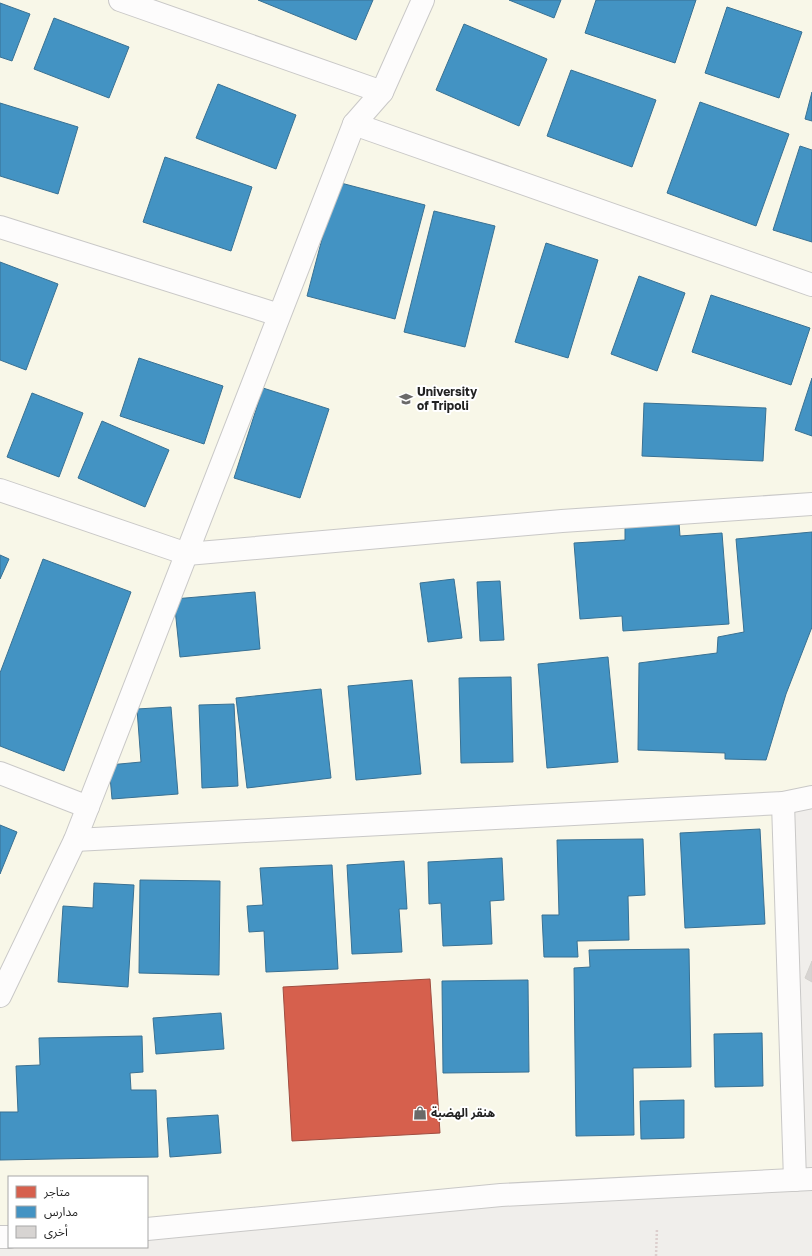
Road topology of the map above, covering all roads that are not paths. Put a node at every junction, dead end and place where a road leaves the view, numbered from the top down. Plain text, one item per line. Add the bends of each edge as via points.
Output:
1 (120, 0) edge
2 (423, 0) edge
3 (382, 92) junction
4 (354, 124) junction
5 (0, 227) edge
6 (812, 285) edge
7 (279, 315) junction
8 (0, 490) edge
9 (812, 504) edge
10 (187, 554) junction
11 (0, 773) edge
12 (812, 797) edge
13 (783, 802) junction
14 (88, 807) junction
15 (75, 840) junction
16 (0, 996) edge
17 (804, 1179) edge
18 (148, 1229) edge

1 - 3 street
2 - 3 street
3 - 4 street
4 - 6 street
4 - 7 street
5 - 7 street
7 - 10 street
8 - 10 street
9 - 10 street via 562,521
10 - 14 street
11 - 14 street
12 - 13 street
13 - 15 street
13 - 17 street
14 - 15 street
15 - 16 street
17 - 18 street via 501,1195

